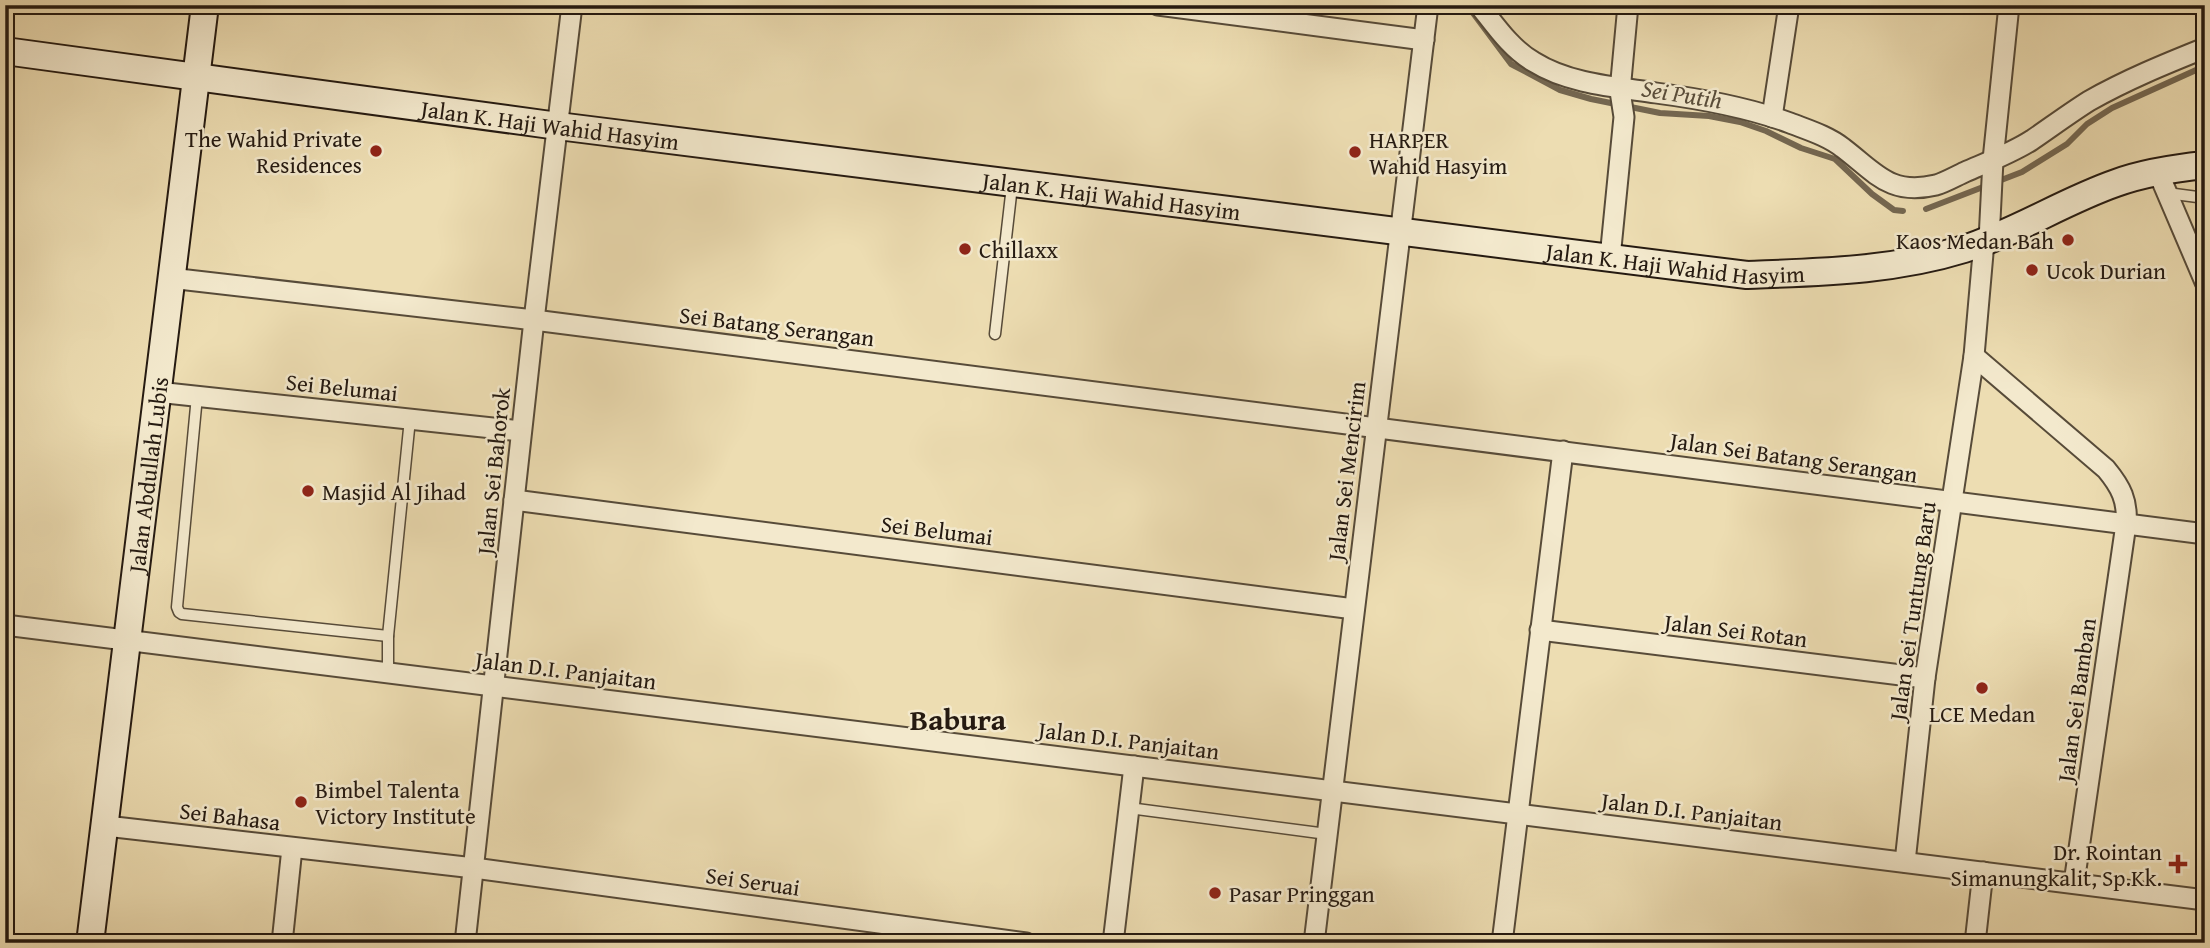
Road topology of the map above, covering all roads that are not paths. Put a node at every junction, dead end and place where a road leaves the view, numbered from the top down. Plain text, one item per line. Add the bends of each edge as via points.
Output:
1 (205, 5) edge
2 (572, 5) edge
3 (1158, 5) edge
4 (1428, 5) edge
5 (1479, 5) edge
6 (1628, 5) edge
7 (1789, 5) edge
8 (2009, 5) edge
9 (1247, 11) edge
10 (1424, 40) junction
11 (2205, 48) edge
12 (5, 51) edge
13 (197, 77) junction
14 (1621, 89) junction
15 (1772, 117) junction
16 (558, 126) junction
17 (2205, 166) edge
18 (1993, 167) junction
19 (1013, 182) junction
20 (2162, 183) junction
21 (2205, 198) edge
22 (1401, 230) junction
23 (1986, 241) junction
24 (1609, 258) junction
25 (170, 278) junction
26 (2205, 282) edge
27 (534, 320) junction
28 (995, 334) dead end
29 (1975, 356) junction
30 (157, 392) junction
31 (197, 396) junction
32 (410, 419) junction
33 (1377, 427) junction
34 (522, 431) junction
35 (1563, 451) junction
36 (514, 500) junction
37 (1952, 502) junction
38 (2126, 524) junction
39 (2205, 534) edge
40 (1354, 609) junction
41 (5, 625) edge
42 (1541, 630) junction
43 (388, 636) junction
44 (126, 639) junction
45 (388, 673) junction
46 (1925, 678) junction
47 (494, 686) junction
48 (1134, 766) junction
49 (1332, 790) junction
50 (1129, 808) junction
51 (1517, 813) junction
52 (106, 826) junction
53 (1327, 834) junction
54 (292, 848) junction
55 (1905, 862) junction
56 (474, 868) junction
57 (1983, 872) junction
58 (2074, 883) junction
59 (2205, 900) edge
60 (90, 943) edge
61 (282, 943) edge
62 (465, 943) edge
63 (1026, 943) edge
64 (1113, 943) edge
65 (1314, 943) edge
66 (1502, 943) edge
67 (1975, 943) edge

1 - 13 street, Jalan Abdullah Lubis
2 - 16 street, Jalan Sei Bahorok
3 - 9 street
4 - 10 street, Jalan Sei Mencirim
5 - 14 street via 1514,47 1534,62
6 - 14 street
7 - 15 street
8 - 18 street, Jalan Sei Tuntung Baru
9 - 10 street
10 - 22 street, Jalan Sei Mencirim
11 - 18 street via 2138,75 2089,102
12 - 13 street, Jalan K. Haji Wahid Hasyim
13 - 16 street, Jalan K. Haji Wahid Hasyim
13 - 25 street, Jalan Abdullah Lubis
14 - 15 street via 1707,100
14 - 24 street via 1624,117
15 - 18 street via 1843,147 1899,187 1938,184
16 - 19 street, Jalan K. Haji Wahid Hasyim
16 - 27 street, Jalan Sei Bahorok
17 - 20 street, Jalan K. Haji Wahid Hasyim
18 - 23 street, Jalan Sei Tuntung Baru
19 - 22 street, Jalan K. Haji Wahid Hasyim
19 - 28 lane
20 - 21 lane
20 - 23 street, Jalan K. Haji Wahid Hasyim via 2116,182
20 - 26 street
22 - 24 street, Jalan K. Haji Wahid Hasyim
22 - 33 street, Jalan Sei Mencirim
23 - 24 street, Jalan K. Haji Wahid Hasyim via 1873,269 1807,273 1747,275
23 - 29 street, Jalan Sei Tuntung Baru
25 - 27 street, Sei Batang Serangan
25 - 30 street, Jalan Abdullah Lubis
27 - 33 street, Sei Batang Serangan
27 - 34 street, Jalan Sei Bahorok
29 - 37 street, Jalan Sei Tuntung Baru
29 - 38 street, Jalan Sei Bamban via 2106,469 2122,491
30 - 31 street, Sei Belumai
30 - 44 street, Jalan Abdullah Lubis
31 - 32 street, Sei Belumai
31 - 43 lane via 178,612
32 - 34 street, Sei Belumai
32 - 43 lane
33 - 35 street, Jalan Sei Batang Serangan
33 - 40 street, Jalan Sei Mencirim
34 - 36 street, Jalan Sei Bahorok
35 - 37 street, Jalan Sei Batang Serangan
35 - 42 street
36 - 40 street, Sei Belumai
36 - 47 street, Jalan Sei Bahorok
37 - 38 street, Jalan Sei Batang Serangan
37 - 46 street, Jalan Sei Tuntung Baru
38 - 39 street, Jalan Sei Batang Serangan
38 - 58 street, Jalan Sei Bamban
40 - 49 street, Jalan Sei Mencirim
41 - 44 street, Jalan D.I. Panjaitan
42 - 46 street, Jalan Sei Rotan
42 - 51 street
43 - 45 lane
44 - 45 street, Jalan D.I. Panjaitan
44 - 52 street, Jalan Abdullah Lubis
45 - 47 street, Jalan D.I. Panjaitan
46 - 55 street, Jalan Sei Tuntung Baru
47 - 48 street, Jalan D.I. Panjaitan
47 - 56 street, Jalan Sei Bahorok
48 - 49 street, Jalan D.I. Panjaitan
48 - 50 street
49 - 51 street, Jalan D.I. Panjaitan
49 - 53 street, Jalan Sei Mencirim
50 - 53 lane
50 - 64 street
51 - 55 street, Jalan D.I. Panjaitan
51 - 66 street
52 - 54 street, Sei Bahasa
52 - 60 street, Jalan Abdullah Lubis
53 - 65 street, Jalan Sei Mencirim
54 - 56 street, Sei Bahasa
54 - 61 street
55 - 57 street, Jalan D.I. Panjaitan
56 - 62 street, Jalan Sei Bahorok
56 - 63 street, Sei Seruai
57 - 58 street, Jalan D.I. Panjaitan
57 - 67 street
58 - 59 street, Jalan D.I. Panjaitan

